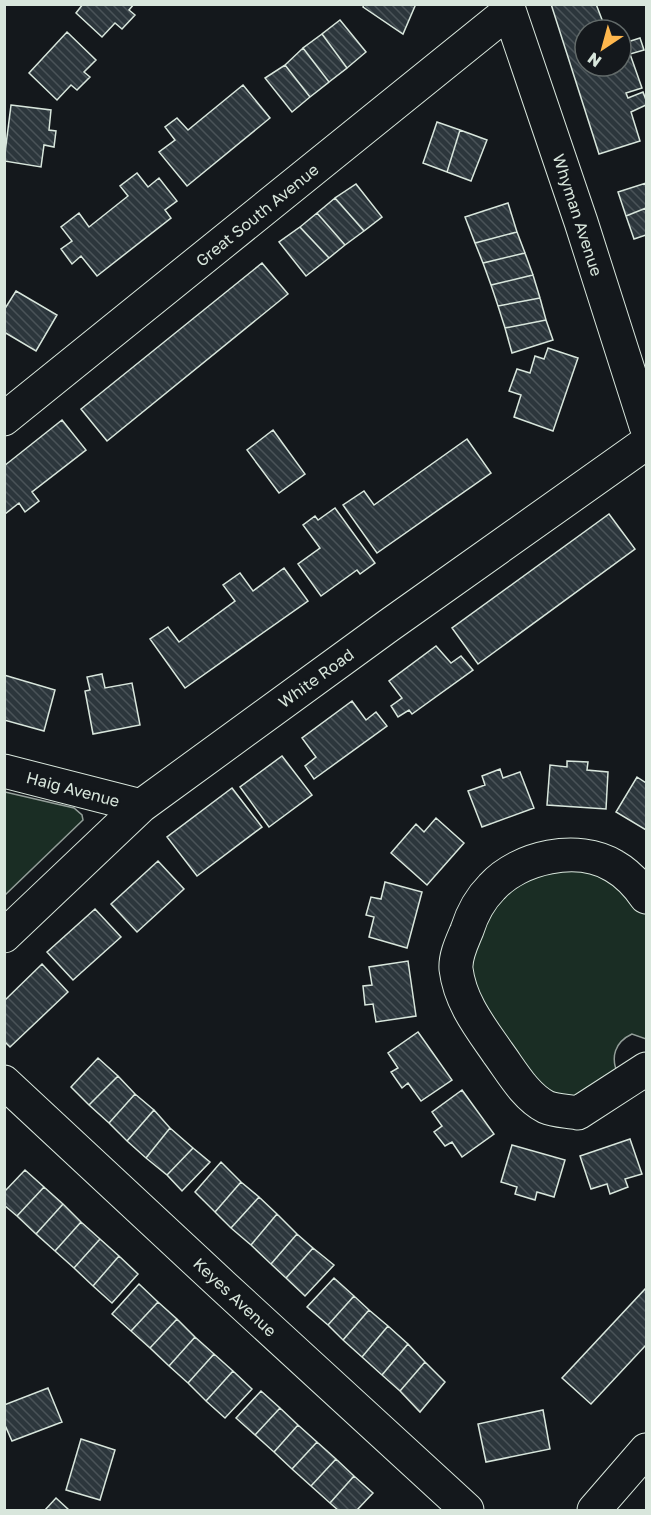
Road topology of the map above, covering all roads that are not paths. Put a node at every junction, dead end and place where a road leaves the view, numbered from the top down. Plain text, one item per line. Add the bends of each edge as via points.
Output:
1 (508, 8) edge
2 (4, 419) edge
3 (646, 426) edge
4 (646, 443) edge
5 (4, 771) edge
6 (141, 807) junction
7 (646, 897) edge
8 (4, 936) edge
9 (646, 1069) edge
10 (4, 1082) edge
11 (646, 1450) edge
12 (467, 1510) edge
13 (594, 1510) edge

1 - 2 street, Great South Avenue
1 - 3 street, Whyman Avenue
4 - 6 street, White Road
5 - 6 street, Haig Avenue
6 - 8 street, White Road
7 - 9 street via 631,878 612,864 588,856 537,859 493,886 473,913 456,966 469,1012 525,1091 547,1108 578,1113
10 - 12 street, Keyes Avenue
11 - 13 street

